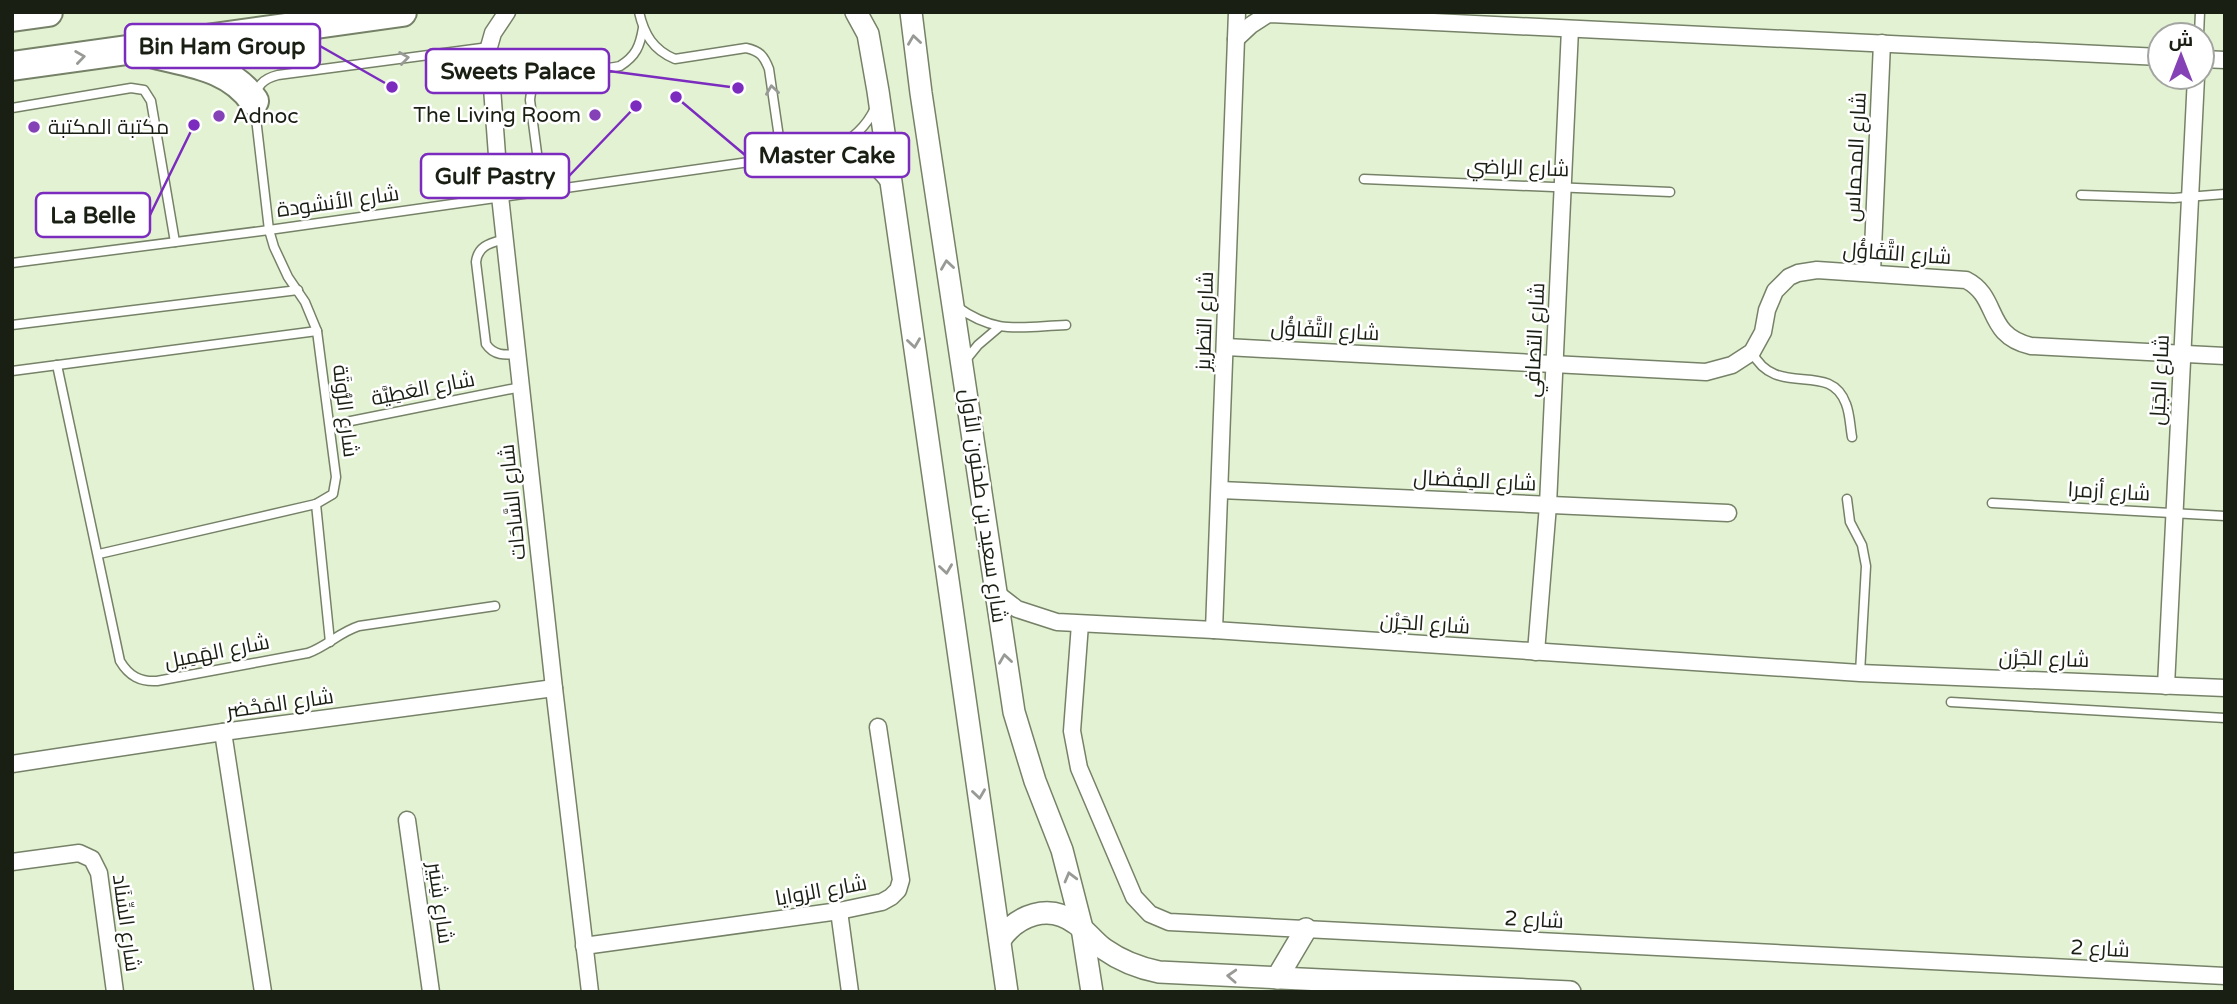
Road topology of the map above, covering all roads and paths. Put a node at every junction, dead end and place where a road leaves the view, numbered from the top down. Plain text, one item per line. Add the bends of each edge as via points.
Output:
1 (48, 12) edge
2 (402, 12) edge
3 (507, 12) edge
4 (639, 12) edge
5 (856, 12) edge
6 (911, 12) edge
7 (1237, 12) edge
8 (1267, 13) edge
9 (1344, 15) edge
10 (1390, 16) edge
11 (12, 18) edge
12 (643, 28) junction
13 (1570, 29) junction
14 (1236, 39) junction
15 (1882, 43) junction
16 (489, 47) junction
17 (139, 49) junction
18 (2146, 56) edge
19 (12, 66) edge
20 (878, 91) junction
21 (2195, 91) edge
22 (254, 101) junction
23 (12, 108) edge
24 (835, 150) junction
25 (782, 158) junction
26 (1364, 179) dead end
27 (1563, 188) junction
28 (542, 191) junction
29 (1670, 192) dead end
30 (2225, 194) edge
31 (892, 195) junction
32 (2081, 195) dead end
33 (500, 196) junction
34 (2191, 197) junction
35 (269, 230) junction
36 (505, 239) junction
37 (175, 242) junction
38 (12, 263) edge
39 (1872, 272) junction
40 (298, 290) junction
41 (953, 304) junction
42 (12, 325) edge
43 (1066, 325) dead end
44 (998, 328) junction
45 (317, 331) junction
46 (1226, 347) junction
47 (1752, 352) junction
48 (517, 354) junction
49 (2183, 354) junction
50 (2225, 356) edge
51 (1555, 364) junction
52 (57, 365) junction
53 (962, 365) junction
54 (12, 371) edge
55 (521, 387) junction
56 (331, 425) junction
57 (1852, 437) dead end
58 (1220, 490) junction
59 (1847, 499) dead end
60 (1992, 503) dead end
61 (316, 504) junction
62 (1548, 505) junction
63 (1728, 513) dead end
64 (2175, 513) junction
65 (2225, 516) edge
66 (99, 554) junction
67 (995, 592) junction
68 (495, 606) dead end
69 (1080, 624) junction
70 (1214, 630) junction
71 (330, 642) junction
72 (1536, 652) junction
73 (1860, 673) junction
74 (2166, 686) junction
75 (554, 688) junction
76 (2225, 688) edge
77 (1951, 702) dead end
78 (2225, 718) edge
79 (878, 727) dead end
80 (223, 732) junction
81 (12, 764) edge
82 (407, 820) dead end
83 (12, 862) edge
84 (839, 911) junction
85 (1082, 928) junction
86 (1306, 929) junction
87 (1000, 940) junction
88 (584, 946) junction
89 (2225, 976) edge
90 (1277, 978) junction
91 (115, 992) edge
92 (263, 992) edge
93 (431, 992) edge
94 (590, 992) edge
95 (850, 992) edge
96 (1007, 992) edge
97 (1092, 992) edge
98 (1570, 992) edge

1 - 11 highway
2 - 17 highway
3 - 16 street
4 - 12 lane
5 - 20 main road via 868,34
41 -> 6 main road, شارع سعيد بن طحنون الأول
7 - 14 street, شارع التطريز
8 - 9 street
8 - 14 street
9 - 10 street
10 - 13 street
25 -> 12 lane via 765,58 746,48 675,59 652,45
12 - 28 lane via 636,52 620,66 550,75 535,83 530,100
13 - 15 street
13 - 27 street, شارع التصافي
14 - 46 street, شارع التطريز
15 - 18 street
15 - 39 street, شارع المحماس
22 -> 16 lane via 258,85 271,77
16 - 33 street, شارع السَّاحَات
19 -> 17 highway
17 - 22 highway via 224,73
20 - 24 lane, شارع الأنشودة via 869,120
20 - 31 main road
21 - 34 street, شارع الجَبَل
22 - 35 lane, شارع الرُّوتَة
23 - 37 lane via 131,88 144,90 151,101
24 - 25 lane, شارع الأنشودة
24 - 31 lane via 862,160
25 - 28 lane, شارع الأنشودة
26 - 27 lane, شارع الراضي
27 - 29 lane, شارع الراضي
27 - 51 street, شارع التصافي
28 - 33 lane, شارع الأنشودة
30 - 34 lane
31 -> 87 main road
32 - 34 lane
33 - 35 lane, شارع الأنشودة
33 - 36 street, شارع السَّاحَات
34 - 49 street, شارع الجَبَل
35 - 37 lane, شارع الأنشودة
35 - 40 lane, شارع الرُّوتَة via 280,262
36 - 48 street, شارع السَّاحَات
36 - 48 lane via 478,251 477,262 486,344 501,355
37 - 38 lane, شارع الأنشودة
39 - 47 street, شارع التَّفَاؤُل via 1816,270 1789,278 1770,300 1763,332
39 - 49 street, شارع التَّفَاؤُل via 1958,278 1973,284 1984,295 1999,327 2021,344
40 - 42 lane
40 - 45 lane, شارع الرُّوتَة
41 - 44 lane
41 - 53 main road, شارع سعيد بن طحنون الأول
43 - 44 lane
44 - 53 lane
45 - 52 lane
45 - 56 lane, شارع الرُّوتَة
46 - 51 street, شارع التَّفَاؤُل
46 - 58 street, شارع التطريز
47 - 51 street, شارع التَّفَاؤُل via 1732,365 1706,372
47 - 57 lane via 1770,373 1825,381 1835,387 1846,404
48 - 55 street, شارع السَّاحَات
49 - 50 street, شارع التَّفَاؤُل
49 - 64 street, شارع الجَبَل
51 - 62 street, شارع التصافي
52 - 54 lane
52 - 66 lane, شارع الهَمِيل
53 - 67 main road, شارع سعيد بن طحنون الأول
55 - 56 lane, شارع العَطِيَّة
55 - 75 street, شارع السَّاحَات
56 - 61 lane, شارع الرُّوتَة via 335,486 332,494
58 - 62 street, شارع المِفْضال
58 - 70 street, شارع التطريز
59 - 73 lane via 1866,566
60 - 64 lane, شارع أزمرا
61 - 66 lane
61 - 71 lane
62 - 63 street, شارع المِفْضال
62 - 72 street, شارع التصافي
64 - 65 lane, شارع أزمرا
64 - 74 street, شارع الجَبَل
66 - 71 lane, شارع الهَمِيل via 120,661 139,679 157,681 307,653
67 - 69 street, شارع الجَرْن via 1030,615
85 -> 67 main road, شارع سعيد بن طحنون الأول via 1062,850 1017,724
68 - 71 lane, شارع الهَمِيل via 359,626
69 - 70 street, شارع الجَرْن
69 - 86 street, شارع 2 via 1074,744 1079,768 1134,897 1150,914 1169,922
70 - 72 street, شارع الجَرْن
72 - 73 street, شارع الجَرْن
73 - 74 street, شارع الجَرْن
74 - 76 street, شارع الجَرْن
75 - 80 street, شارع المَحْضر
75 - 88 street, شارع السَّاحَات
77 - 78 lane
79 - 84 street, شارع الزوايا via 901,880 898,890 882,902
80 - 81 street, شارع المَحْضر
80 - 92 street
82 - 93 street, شارع شِبَير
83 - 91 street, شارع السِّنَاد via 79,853 92,859 99,873
84 - 88 street, شارع الزوايا
84 - 95 street
85 - 87 main road via 1061,915 1038,913 1015,922
90 -> 85 main road via 1144,969 1116,957
85 - 97 main road, شارع سعيد بن طحنون الأول
86 - 89 street, شارع 2
86 - 90 main road
87 - 96 main road
88 - 94 street, شارع السَّاحَات
90 - 98 main road

